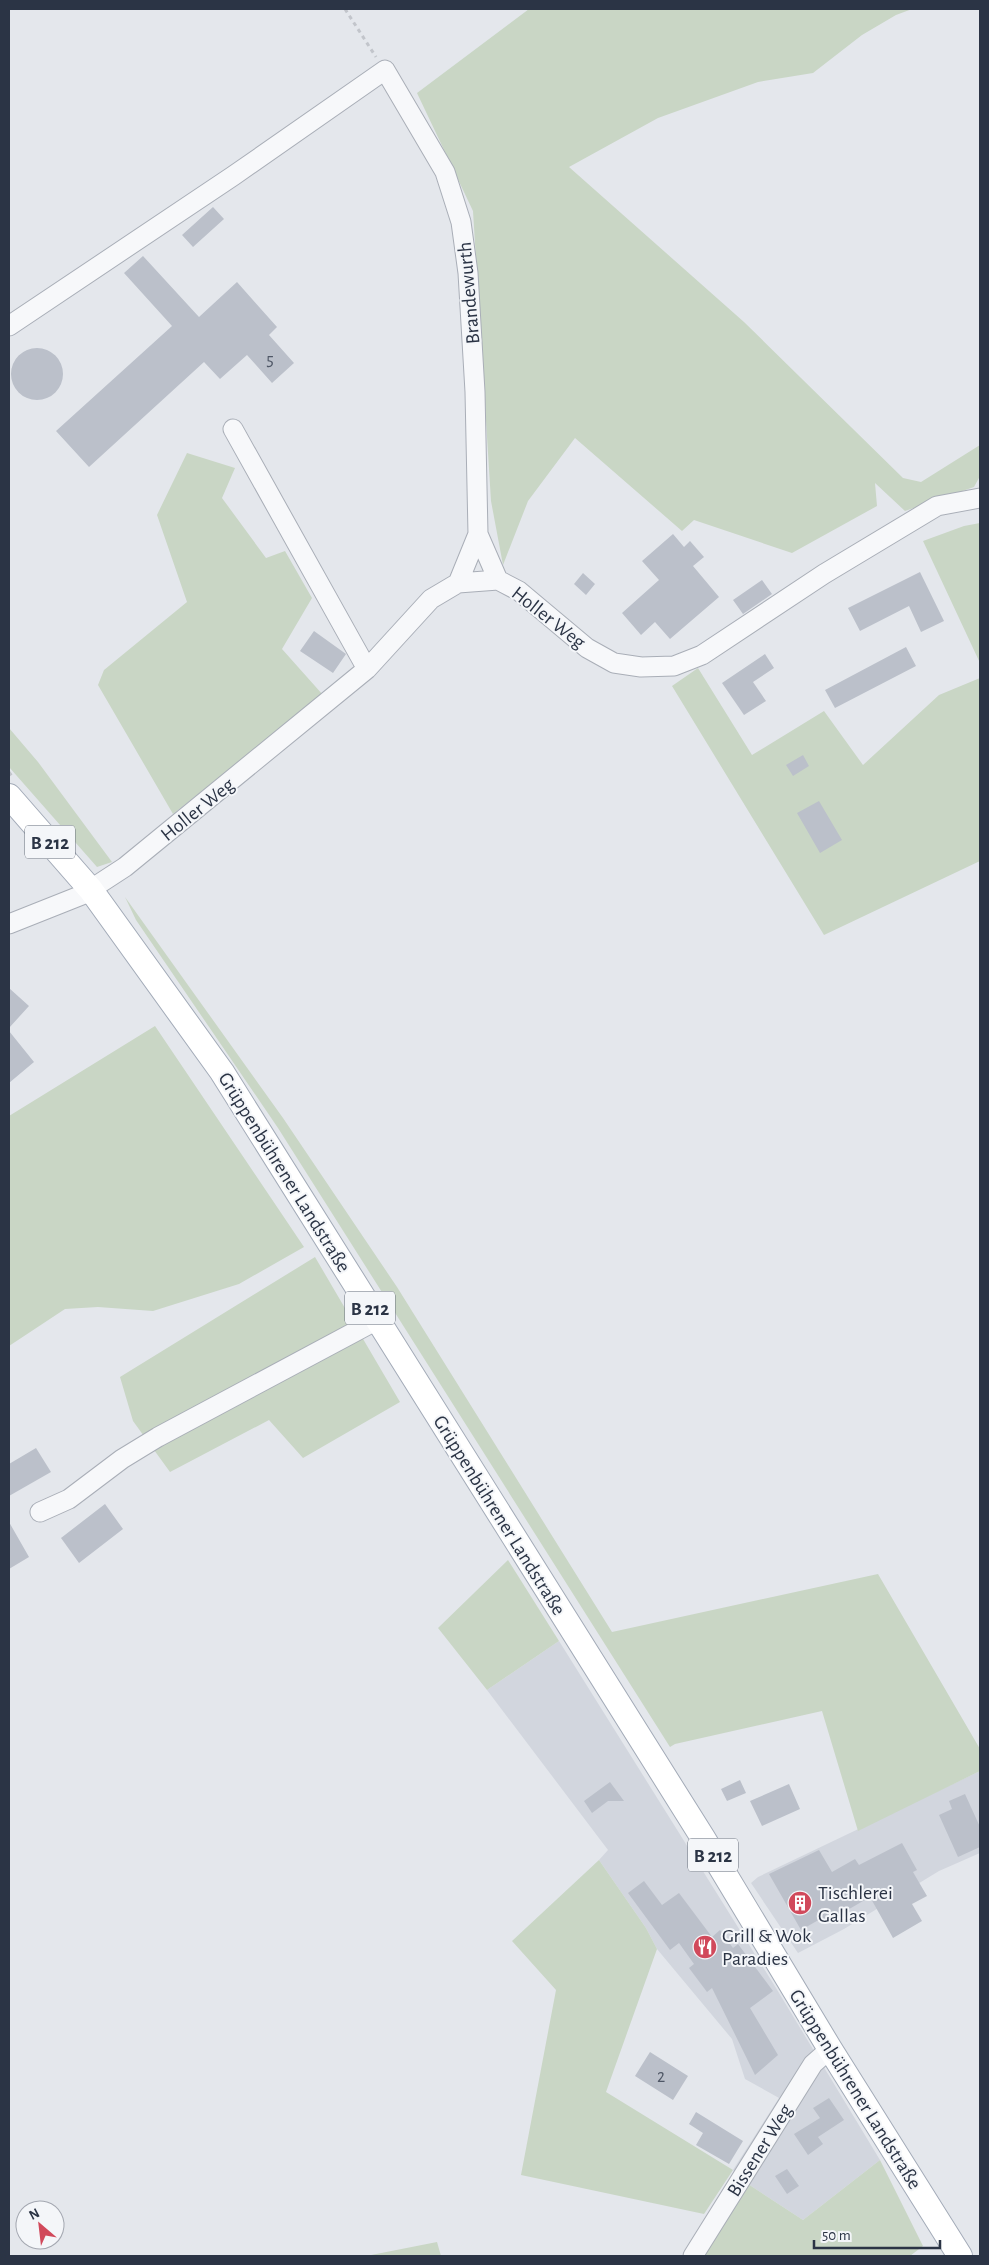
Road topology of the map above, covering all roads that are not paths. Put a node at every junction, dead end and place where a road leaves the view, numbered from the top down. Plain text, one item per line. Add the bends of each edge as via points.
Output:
1 (9, 326) edge
2 (233, 429) dead end
3 (980, 498) edge
4 (478, 534) junction
5 (498, 580) junction
6 (458, 583) junction
7 (367, 669) junction
8 (9, 796) edge
9 (91, 890) junction
10 (9, 924) edge
11 (377, 1320) junction
12 (40, 1512) dead end
13 (830, 2049) junction
14 (693, 2256) edge
15 (960, 2256) edge

1 - 4 street, Brandewurth via 385,70 445,172 461,222 468,274 475,392
2 - 7 street
3 - 5 street, Holler Weg via 937,506 824,574 702,655 674,666 641,667 614,663 587,648 519,591
4 - 5 street, Brandewurth
4 - 6 street, Brandewurth
5 - 6 street, Holler Weg
6 - 7 street, Holler Weg via 431,599
7 - 9 street, Holler Weg via 125,867
8 - 9 main road, Grüppenbührener Landstraße / B 212
9 - 10 street, Holler Weg
9 - 11 main road, Grüppenbührener Landstraße / B 212 via 222,1072
11 - 12 street via 158,1437 122,1459 69,1499
11 - 13 main road, Grüppenbührener Landstraße / B 212 via 703,1838
13 - 14 street, Bissener Weg via 813,2064
13 - 15 main road, Grüppenbührener Landstraße / B 212

